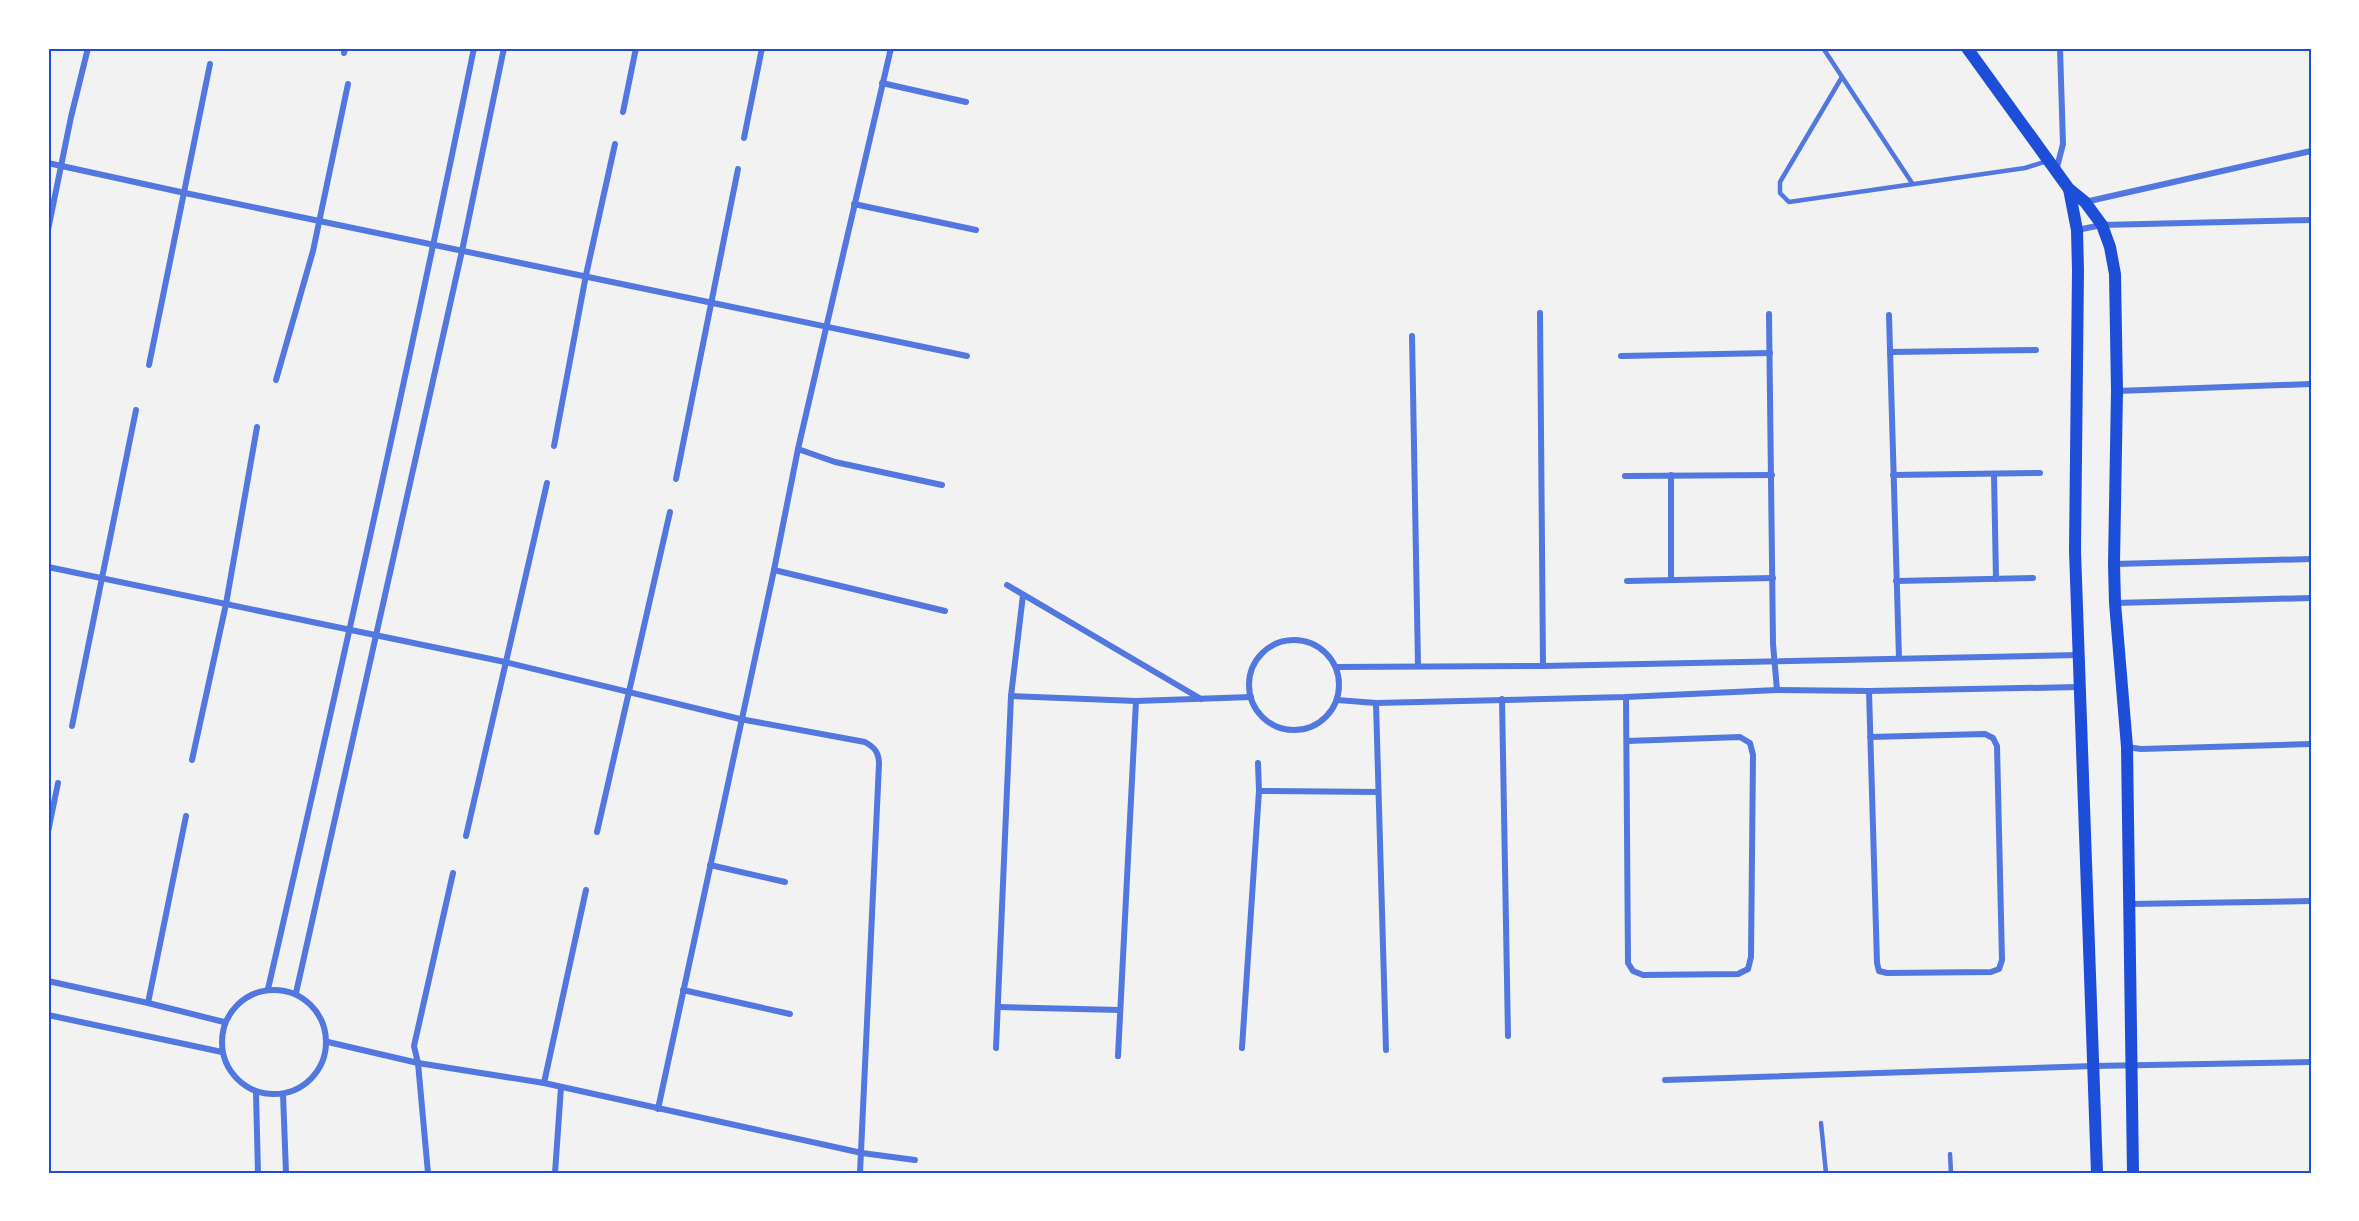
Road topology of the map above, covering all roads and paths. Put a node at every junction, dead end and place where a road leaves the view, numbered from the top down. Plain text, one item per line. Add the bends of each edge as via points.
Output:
1 (88, 48) edge
2 (474, 48) edge
3 (504, 48) edge
4 (636, 48) edge
5 (762, 48) edge
6 (891, 48) edge
7 (1823, 48) edge
8 (1967, 48) edge
9 (2060, 48) edge
10 (210, 64) dead end
11 (1842, 77) junction
12 (882, 83) junction
13 (348, 84) dead end
14 (966, 102) dead end
15 (623, 112) dead end
16 (744, 138) dead end
17 (615, 144) dead end
18 (2311, 151) edge
19 (2048, 161) junction
20 (48, 163) edge
21 (62, 166) junction
22 (738, 169) dead end
23 (2056, 172) junction
24 (1912, 183) junction
25 (2069, 189) junction
26 (185, 193) junction
27 (2085, 202) junction
28 (854, 204) junction
29 (2071, 208) junction
30 (319, 220) junction
31 (2311, 220) edge
32 (2102, 225) junction
33 (48, 230) edge
34 (976, 230) dead end
35 (2077, 230) junction
36 (434, 244) junction
37 (462, 250) junction
38 (586, 276) junction
39 (713, 302) junction
40 (1540, 313) dead end
41 (1769, 314) dead end
42 (1889, 315) dead end
43 (825, 327) junction
44 (1412, 336) dead end
45 (2036, 350) dead end
46 (1890, 352) junction
47 (1770, 353) junction
48 (967, 356) dead end
49 (1621, 356) dead end
50 (149, 365) dead end
51 (276, 380) dead end
52 (2311, 384) edge
53 (2117, 391) junction
54 (136, 410) dead end
55 (257, 427) dead end
56 (555, 446) dead end
57 (798, 449) junction
58 (2040, 473) dead end
59 (1994, 474) junction
60 (1772, 475) junction
61 (1893, 475) junction
62 (1625, 476) dead end
63 (1671, 476) junction
64 (676, 479) dead end
65 (547, 483) dead end
66 (942, 485) dead end
67 (670, 512) dead end
68 (2311, 559) edge
69 (2114, 564) junction
70 (48, 567) edge
71 (774, 570) junction
72 (1773, 578) junction
73 (2033, 578) dead end
74 (102, 579) junction
75 (1996, 579) junction
76 (1671, 580) junction
77 (1627, 581) dead end
78 (1896, 581) junction
79 (1007, 585) dead end
80 (1023, 595) junction
81 (2311, 598) edge
82 (2115, 603) junction
83 (226, 604) junction
84 (945, 611) dead end
85 (350, 631) junction
86 (375, 636) junction
87 (2078, 655) junction
88 (1899, 658) junction
89 (1775, 660) junction
90 (506, 662) junction
91 (1418, 665) junction
92 (1543, 666) junction
93 (1336, 667) junction
94 (2079, 687) junction
95 (628, 690) junction
96 (1777, 690) junction
97 (1869, 691) junction
98 (1011, 696) junction
99 (1251, 697) junction
100 (1626, 697) junction
101 (1202, 699) junction
102 (1502, 699) junction
103 (1337, 700) junction
104 (1136, 701) junction
105 (1376, 703) junction
106 (740, 719) junction
107 (72, 726) dead end
108 (1870, 737) junction
109 (1627, 741) junction
110 (2311, 744) edge
111 (2127, 747) junction
112 (192, 760) dead end
113 (1258, 762) dead end
114 (58, 783) dead end
115 (1258, 791) junction
116 (1378, 792) junction
117 (186, 816) dead end
118 (48, 832) edge
119 (597, 832) dead end
120 (466, 836) dead end
121 (710, 865) junction
122 (453, 873) dead end
123 (785, 882) dead end
124 (586, 890) dead end
125 (2311, 902) edge
126 (2128, 904) junction
127 (48, 981) edge
128 (268, 989) junction
129 (683, 990) junction
130 (296, 993) junction
131 (148, 1002) junction
132 (998, 1007) junction
133 (1120, 1010) junction
134 (790, 1014) dead end
135 (48, 1015) edge
136 (224, 1022) junction
137 (1509, 1036) dead end
138 (328, 1042) junction
139 (996, 1048) dead end
140 (1242, 1048) dead end
141 (1386, 1050) dead end
142 (222, 1052) junction
143 (1118, 1056) dead end
144 (2311, 1062) edge
145 (418, 1063) junction
146 (2094, 1066) junction
147 (2131, 1066) junction
148 (1665, 1080) dead end
149 (544, 1083) junction
150 (561, 1087) junction
151 (256, 1093) junction
152 (283, 1094) junction
153 (657, 1109) junction
154 (1821, 1123) dead end
155 (862, 1153) junction
156 (1950, 1154) dead end
157 (915, 1160) dead end
158 (258, 1173) edge
159 (286, 1173) edge
160 (428, 1173) edge
161 (555, 1173) edge
162 (860, 1173) edge
163 (1826, 1173) edge
164 (1951, 1173) edge
165 (2097, 1173) edge
166 (2133, 1173) edge

1 - 21 street
2 - 36 street
3 - 37 street
4 - 15 street
5 - 16 street
6 - 12 street
7 - 11 lane
8 - 19 main road
9 - 23 street via 2063,144
10 - 26 street
11 - 24 lane
11 - 24 lane via 1780,182 1780,193 1789,202
12 - 14 street
12 - 28 street
13 - 30 street
17 - 38 street
18 - 27 street
19 - 23 main road
19 - 24 lane via 2025,168
20 - 21 street
21 - 26 street
21 - 33 street
22 - 39 street
23 - 25 main road
25 - 27 main road
25 - 29 main road
26 - 30 street
26 - 50 street
27 - 29 street
27 - 32 main road
28 - 34 street
28 - 43 street
29 - 35 main road
30 - 36 street
30 - 51 street
31 - 32 street
32 - 35 street
32 - 53 main road via 2115,274
35 - 87 main road
36 - 37 street
36 - 85 street
37 - 38 street
37 - 86 street
38 - 39 street
38 - 56 street
39 - 43 street
39 - 64 street
40 - 92 street
41 - 47 street
42 - 46 street
43 - 48 street
43 - 57 street
44 - 91 street
45 - 46 street
46 - 61 street
47 - 49 street
47 - 60 street
52 - 53 street
53 - 69 main road
54 - 74 street
55 - 83 street
57 - 66 street via 835,462
57 - 71 street
58 - 59 street
59 - 61 street
59 - 75 street
60 - 63 street
60 - 72 street
61 - 78 street
62 - 63 street
63 - 76 street
65 - 90 street
67 - 95 street
68 - 69 street
69 - 82 main road
70 - 74 street
71 - 84 street
71 - 106 street
72 - 76 street
72 - 89 street
73 - 75 street
74 - 83 street
74 - 107 street
75 - 78 street
76 - 77 street
78 - 88 street
79 - 80 street
80 - 98 street
80 - 101 street
81 - 82 street
82 - 111 main road
83 - 85 street
83 - 112 street
85 - 86 street
85 - 128 street
86 - 90 street
86 - 130 street
87 - 88 street
87 - 94 main road
88 - 89 street
89 - 92 street
89 - 96 street
90 - 95 street
90 - 120 street
91 - 92 street
91 - 93 street
93 - 99 street via 1327,653 1314,644 1298,640 1279,642 1263,651 1252,667
93 - 103 street via 1340,684
94 - 97 street
94 - 146 main road
95 - 106 street
95 - 119 street
96 - 97 street
96 - 100 street
97 - 108 street
98 - 104 street
98 - 132 street
99 - 101 street
99 - 103 street via 1263,717 1278,727 1296,730 1314,726 1329,715
100 - 102 street
100 - 109 street
101 - 104 street
102 - 105 street
102 - 137 street
103 - 105 street
104 - 133 street
105 - 116 street
106 - 121 street
106 - 155 street via 865,742 879,755
108 - 108 street via 1879,971 1999,969 2002,960 1997,746 1993,738 1985,734
109 - 109 street via 1628,963 1633,971 1643,975 1738,974 1748,969 1753,755 1750,743 1740,737
110 - 111 street
111 - 126 main road
113 - 115 street
114 - 118 street
115 - 116 street
115 - 140 street
116 - 141 street
117 - 131 street
121 - 123 street
121 - 129 street
122 - 145 street via 414,1046
124 - 149 street
125 - 126 street
126 - 147 main road
127 - 131 street
128 - 130 street
128 - 136 street via 249,995
129 - 134 street
129 - 153 street
130 - 138 street via 313,1005 324,1022
131 - 136 street
132 - 133 street
132 - 139 street
133 - 143 street
135 - 142 street
136 - 142 street
138 - 145 street
138 - 152 street via 322,1065 307,1083
142 - 151 street via 236,1078
144 - 147 street
145 - 149 street
145 - 160 street
146 - 147 street
146 - 148 street
146 - 165 main road
147 - 166 main road
149 - 150 street
150 - 153 street
150 - 161 street
151 - 152 street
151 - 158 street
152 - 159 street
153 - 155 street
154 - 163 lane
155 - 157 street
155 - 162 street
156 - 164 lane

